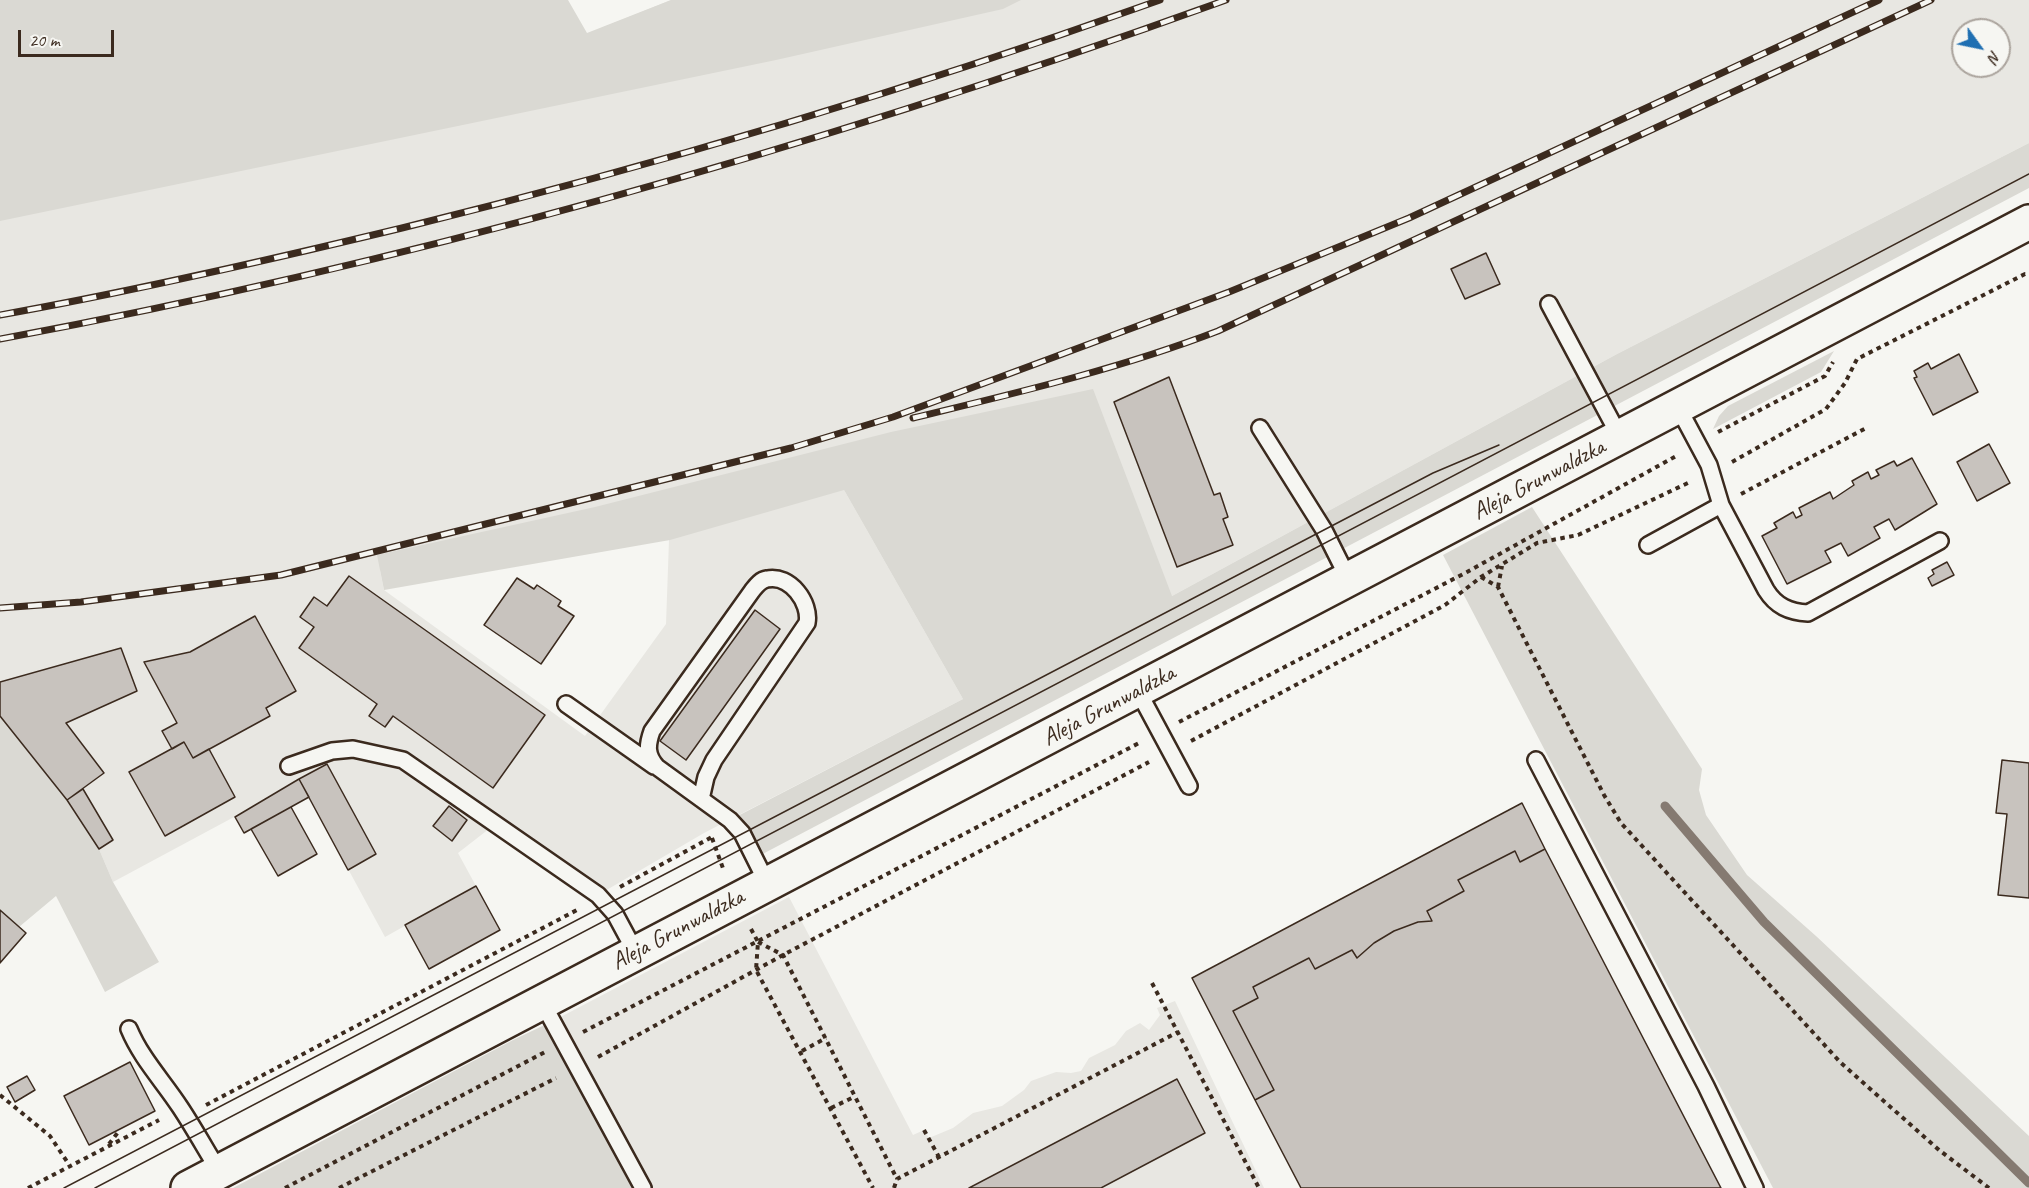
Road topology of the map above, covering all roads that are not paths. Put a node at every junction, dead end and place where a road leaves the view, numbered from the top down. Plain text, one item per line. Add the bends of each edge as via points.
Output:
1 (2029, 222) edge
2 (1549, 304) dead end
3 (1678, 407) junction
4 (1260, 428) dead end
5 (1620, 437) junction
6 (1721, 505) junction
7 (1940, 542) dead end
8 (1648, 545) dead end
9 (1350, 580) junction
10 (1138, 691) junction
11 (566, 704) dead end
12 (1536, 760) dead end
13 (288, 766) dead end
14 (657, 767) junction
15 (1189, 786) dead end
16 (701, 799) junction
17 (767, 883) junction
18 (636, 953) junction
19 (542, 1002) junction
20 (129, 1029) dead end
21 (219, 1171) junction
22 (188, 1188) edge
23 (644, 1188) edge
24 (1755, 1188) edge

1 - 3 main road, Aleja Grunwaldzka
2 - 5 lane
3 - 5 main road, Aleja Grunwaldzka
3 - 6 lane via 1711,472
4 - 9 lane via 1324,530
5 - 9 main road, Aleja Grunwaldzka
6 - 7 lane via 1772,600 1797,613 1808,613
6 - 8 lane
9 - 10 main road, Aleja Grunwaldzka
10 - 15 lane
10 - 17 main road, Aleja Grunwaldzka
11 - 14 lane
12 - 24 lane
13 - 18 lane via 332,751 353,749 403,760 600,897 615,914
14 - 16 lane
14 - 16 lane via 648,752 652,730 752,591 769,578 793,588 810,611 807,622 714,760
16 - 17 lane via 742,833
17 - 18 main road, Aleja Grunwaldzka
18 - 19 main road, Aleja Grunwaldzka
19 - 21 main road, Aleja Grunwaldzka
19 - 23 lane
20 - 21 lane
21 - 22 main road, Aleja Grunwaldzka

